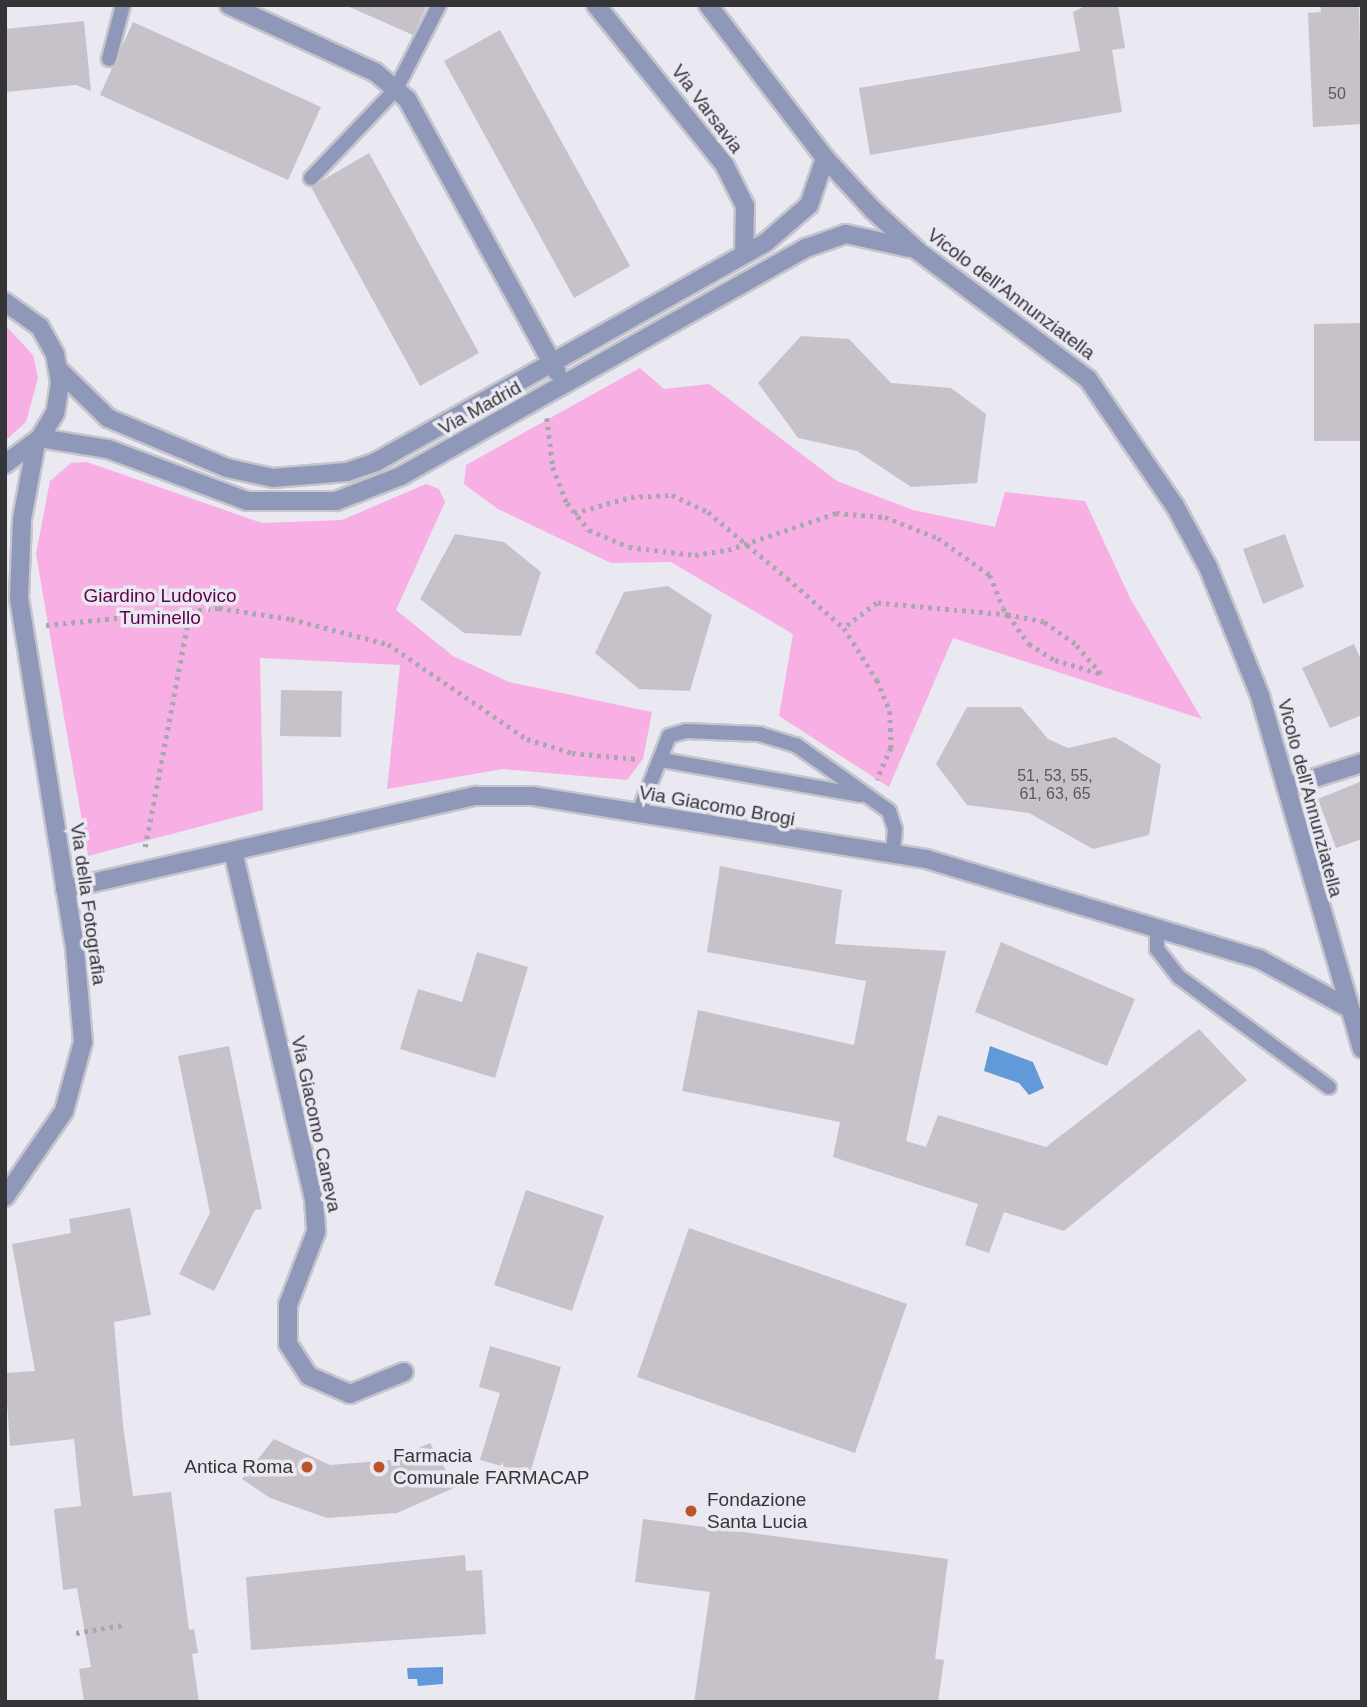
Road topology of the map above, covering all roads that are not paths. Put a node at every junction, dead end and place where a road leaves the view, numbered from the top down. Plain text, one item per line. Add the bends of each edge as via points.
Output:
1 (123, 5) edge
2 (229, 5) edge
3 (439, 5) edge
4 (596, 5) edge
5 (708, 5) edge
6 (109, 59) dead end
7 (396, 89) junction
8 (825, 158) junction
9 (311, 178) dead end
10 (918, 251) junction
11 (744, 254) junction
12 (9, 302) edge
13 (621, 324) junction
14 (634, 347) junction
15 (552, 363) junction
16 (58, 369) junction
17 (564, 384) junction
18 (38, 441) junction
19 (5, 464) edge
20 (5, 567) edge
21 (19, 598) junction
22 (662, 760) junction
23 (1362, 763) edge
24 (1286, 787) junction
25 (864, 795) junction
26 (638, 814) junction
27 (233, 851) junction
28 (893, 854) junction
29 (65, 890) junction
30 (1157, 931) junction
31 (1345, 1006) junction
32 (1362, 1049) edge
33 (1329, 1087) dead end
34 (5, 1197) edge
35 (404, 1372) dead end

1 - 6 lane
2 - 7 street via 376,72
3 - 7 lane
4 - 11 street, Via Varsavia via 724,164 745,206
5 - 8 street, Vicolo dell'Annunziatella
7 - 9 lane
7 - 15 street
8 - 10 street, Vicolo dell'Annunziatella
8 - 11 street, Via Madrid via 816,190 798,218
10 - 14 street, Via Madrid via 863,235 824,240
10 - 24 street, Vicolo dell'Annunziatella via 1069,362 1128,432 1208,567 1260,696
11 - 13 street, Via Madrid
12 - 16 street via 40,327
13 - 14 street
13 - 15 street, Via Madrid
14 - 17 street, Via Madrid
15 - 16 street, Via Madrid via 376,462 305,478 244,474 138,433 88,404
15 - 17 street
16 - 18 street via 57,405
17 - 18 street, Via Madrid via 386,484 321,503 247,500 108,449
18 - 19 street
18 - 21 street, Via della Fotografia via 22,519
20 - 21 street, Via della Fotografia
21 - 29 street, Via della Fotografia
22 - 25 lane
22 - 25 lane via 669,736 676,732 768,736 796,745
22 - 26 lane
23 - 24 street
24 - 31 street, Vicolo dell'Annunziatella
25 - 28 lane via 894,818
26 - 27 street, Via Giacomo Brogi via 533,796 476,796
26 - 28 street, Via Giacomo Brogi
27 - 29 street, Via Giacomo Brogi
27 - 35 street, Via Giacomo Caneva via 314,1200 316,1232 288,1306 288,1344 309,1376 350,1394 387,1384
28 - 30 street, Via Giacomo Brogi via 926,859
29 - 34 street, Via della Fotografia via 82,1015 79,1071 64,1111
30 - 31 street, Via Giacomo Brogi via 1259,959
30 - 33 lane via 1157,949 1178,977
31 - 32 street, Vicolo dell'Annunziatella

